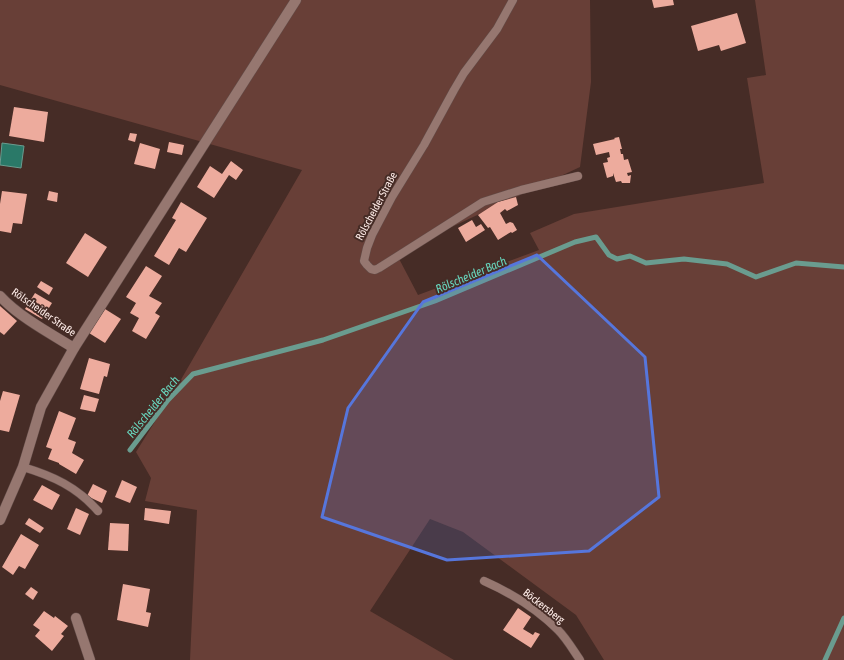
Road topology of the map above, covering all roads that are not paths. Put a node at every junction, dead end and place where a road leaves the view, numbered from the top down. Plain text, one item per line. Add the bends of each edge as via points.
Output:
1 (296, 0) edge
2 (513, 0) edge
3 (578, 176) dead end
4 (0, 296) edge
5 (74, 348) junction
6 (23, 467) junction
7 (98, 511) dead end
8 (0, 520) edge
9 (484, 581) dead end
10 (76, 618) dead end
11 (90, 660) edge
12 (580, 660) edge

1 - 5 street, Rölscheider Straße
2 - 3 lane, Rölscheider Straße via 497,30 461,79 392,197 372,235 364,261 375,270 483,202
4 - 5 street, Rölscheider Straße via 47,332
5 - 6 street, Rölscheider Straße via 41,407
6 - 7 lane via 55,478 86,498
6 - 8 street, Rölscheider Straße
9 - 12 lane, Böckersberg via 540,614 558,630
10 - 11 street

